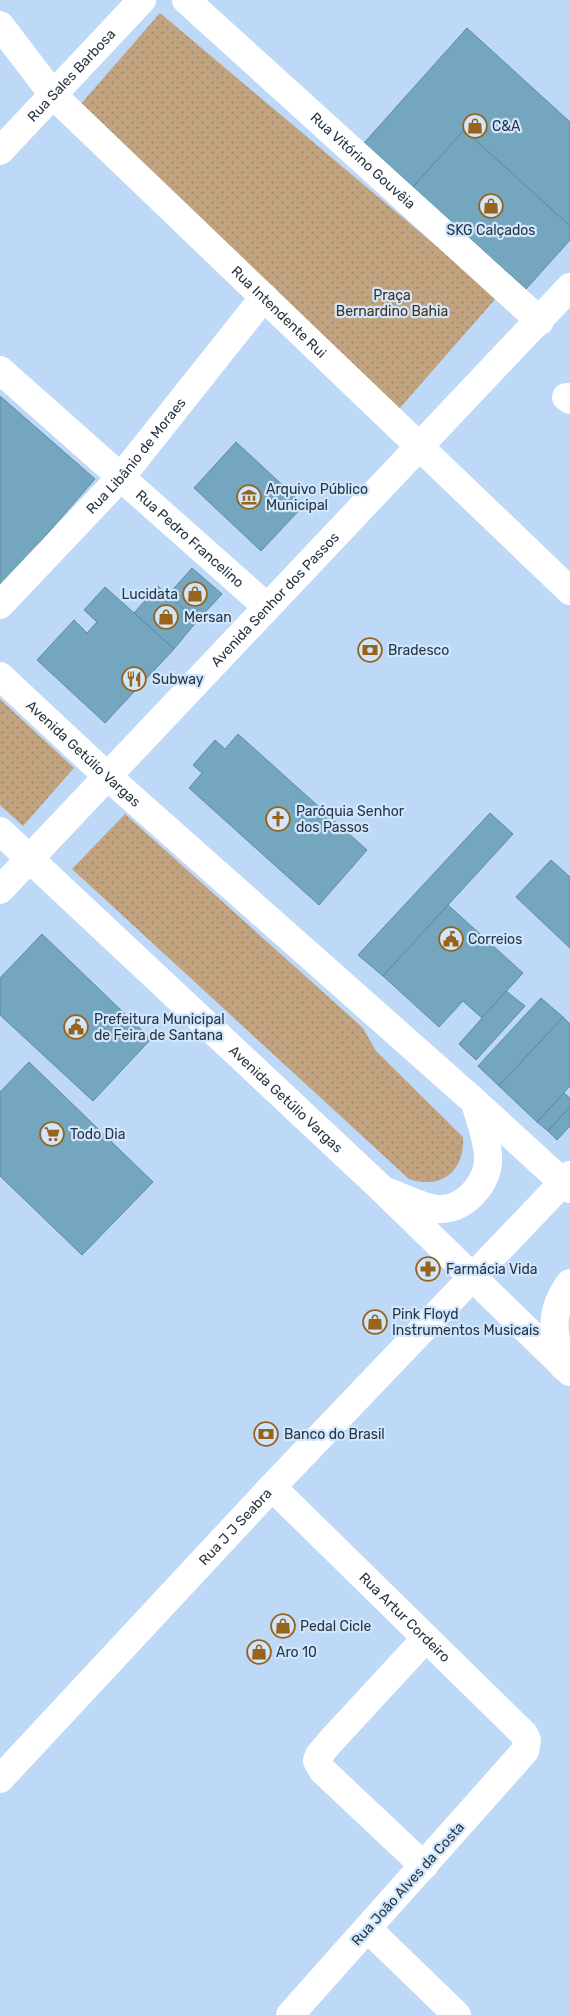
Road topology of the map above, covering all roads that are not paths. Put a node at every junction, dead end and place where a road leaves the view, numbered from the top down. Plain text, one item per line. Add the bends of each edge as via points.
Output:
1 (142, 0) edge
2 (186, 0) edge
3 (0, 25) edge
4 (54, 96) junction
5 (0, 151) edge
6 (570, 287) edge
7 (264, 297) junction
8 (540, 321) junction
9 (0, 370) edge
10 (421, 447) junction
11 (121, 477) junction
12 (570, 590) edge
13 (0, 606) edge
14 (267, 607) junction
15 (0, 676) edge
16 (106, 775) junction
17 (0, 830) edge
18 (29, 858) junction
19 (0, 890) edge
20 (475, 1102) junction
21 (568, 1182) edge
22 (381, 1188) junction
23 (473, 1277) junction
24 (570, 1283) edge
25 (566, 1369) edge
26 (272, 1487) junction
27 (426, 1638) junction
28 (525, 1751) joint
29 (0, 1779) edge
30 (424, 1866) junction
31 (368, 1929) junction
32 (290, 2015) edge
33 (457, 2015) edge

1 - 4 main road, Rua Sales Barbosa
2 - 8 main road, Rua Vitórino Gouvêia
3 - 4 main road, Rua Intendente Rui
4 - 5 main road, Rua Sales Barbosa
4 - 7 main road, Rua Intendente Rui
6 - 8 main road, Avenida Senhor dos Passos
7 - 10 main road, Rua Intendente Rui
7 - 11 main road, Rua Libânio de Moraes
8 - 10 main road, Avenida Senhor dos Passos
9 - 11 main road, Rua Pedro Francelino
10 - 12 main road, Rua Intendente Rui
10 - 14 main road, Avenida Senhor dos Passos
11 - 13 main road, Rua Libânio de Moraes
11 - 14 main road, Rua Pedro Francelino
14 - 16 main road, Avenida Senhor dos Passos
15 - 16 main road, Avenida Getúlio Vargas
16 - 18 main road, Avenida Senhor dos Passos
16 - 20 main road, Avenida Getúlio Vargas
17 - 18 main road, Avenida Getúlio Vargas
18 - 19 main road, Avenida Senhor dos Passos
18 - 22 main road, Avenida Getúlio Vargas
20 - 21 main road, Avenida Getúlio Vargas
20 - 22 main road via 488,1155 480,1185 470,1197 442,1210
21 - 23 main road, Rua J J Seabra
22 - 23 main road, Avenida Getúlio Vargas
23 - 25 main road, Avenida Getúlio Vargas
23 - 26 main road, Rua J J Seabra
24 - 25 main road via 555,1311 555,1341
26 - 27 main road, Rua Artur Cordeiro
26 - 29 main road, Rua J J Seabra
27 - 28 main road, Rua Artur Cordeiro via 524,1734 527,1740
27 - 30 main road via 324,1748 317,1761 322,1770
28 - 30 main road, Rua João Alves da Costa
30 - 31 main road, Rua João Alves da Costa
31 - 32 main road, Rua João Alves da Costa
31 - 33 main road

